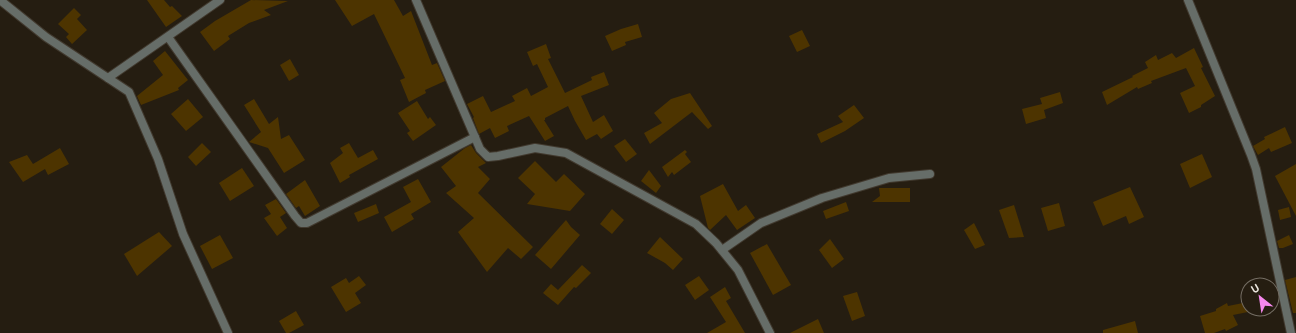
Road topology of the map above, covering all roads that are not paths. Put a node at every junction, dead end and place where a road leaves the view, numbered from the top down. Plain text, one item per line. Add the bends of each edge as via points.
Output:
1 (0, 0) edge
2 (220, 0) edge
3 (416, 0) edge
4 (1188, 0) edge
5 (168, 37) junction
6 (108, 78) junction
7 (475, 137) junction
8 (930, 174) dead end
9 (722, 250) junction
10 (228, 333) edge
11 (770, 333) edge
12 (1291, 333) edge

1 - 6 street via 46,37
2 - 5 street
3 - 7 street
4 - 12 street via 1256,169
5 - 6 street
5 - 7 street via 301,223 308,223
6 - 10 street via 129,92 158,159 183,234
7 - 9 street via 480,149 488,156 535,148 566,153 696,224
8 - 9 street via 889,178 822,198 761,223
9 - 11 street via 738,270

